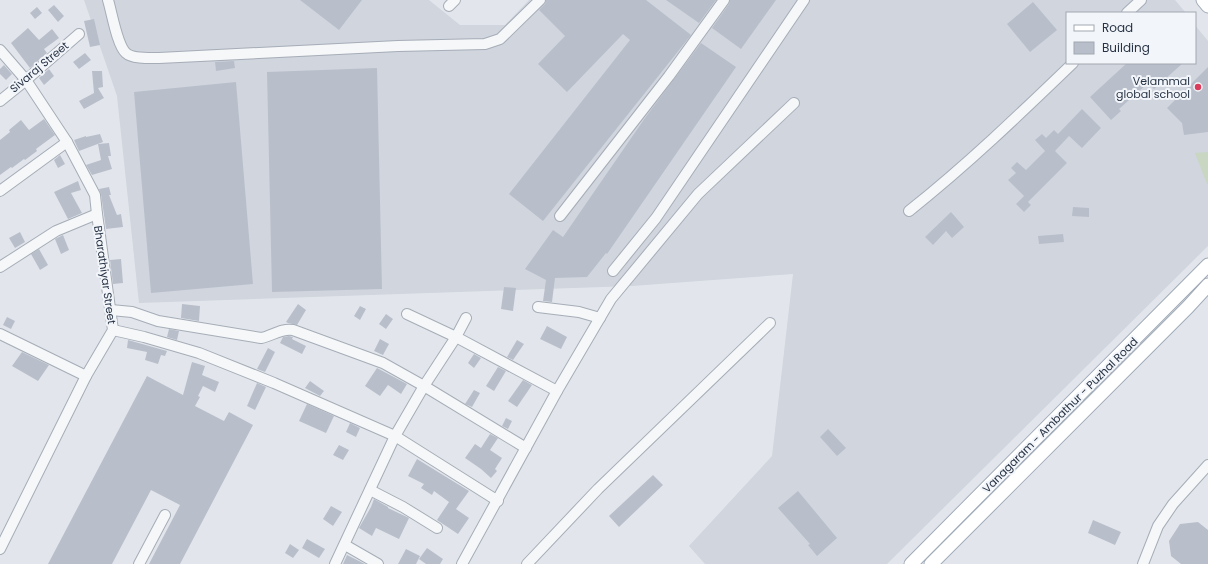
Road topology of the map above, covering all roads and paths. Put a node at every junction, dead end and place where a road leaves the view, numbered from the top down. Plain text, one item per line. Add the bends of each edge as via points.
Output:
1 (108, 0) edge
2 (540, 0) edge
3 (724, 0) edge
4 (804, 0) edge
5 (1141, 0) edge
6 (1204, 0) edge
7 (1208, 6) edge
8 (1128, 12) edge
9 (78, 34) dead end
10 (0, 50) edge
11 (1072, 64) edge
12 (26, 80) junction
13 (0, 101) edge
14 (794, 103) dead end
15 (67, 142) junction
16 (0, 191) edge
17 (909, 211) dead end
18 (97, 214) junction
19 (560, 216) dead end
20 (1208, 265) edge
21 (0, 267) edge
22 (613, 271) dead end
23 (1208, 285) edge
24 (538, 307) dead end
25 (111, 310) junction
26 (407, 314) dead end
27 (466, 318) dead end
28 (600, 318) junction
29 (770, 323) dead end
30 (113, 330) junction
31 (0, 334) edge
32 (456, 337) junction
33 (86, 376) junction
34 (424, 386) junction
35 (557, 391) junction
36 (396, 436) junction
37 (526, 448) junction
38 (1208, 465) edge
39 (370, 490) junction
40 (498, 501) junction
41 (165, 516) dead end
42 (437, 528) dead end
43 (345, 545) junction
44 (0, 549) edge
45 (139, 564) edge
46 (335, 564) edge
47 (378, 564) edge
48 (462, 564) edge
49 (527, 564) edge
50 (911, 564) edge
51 (931, 564) edge
52 (1143, 564) edge

1 - 2 street via 120,44 126,54 138,58 159,58 485,44 500,39
3 - 19 street via 669,76
4 - 22 street via 656,218
5 - 8 street
6 - 7 main road
9 - 12 street, Sivaraj Street
10 - 12 street, Bharathiyar Street
11 - 17 street via 950,178
12 - 13 street, Sivaraj Street
12 - 15 street, Bharathiyar Street
14 - 28 street via 698,194 631,274
15 - 16 street
15 - 18 street, Bharathiyar Street via 95,195
18 - 21 street via 56,231
18 - 25 street, Bharathiyar Street
20 - 50 main road, Vanagaram - Ambathur - Puzhal Road
23 - 51 main road
24 - 28 street via 579,312
25 - 30 street, Bharathiyar Street
25 - 34 street via 132,312 158,321 261,338 285,329 293,330 383,363
26 - 32 street
27 - 32 street
28 - 35 street
29 - 49 street via 598,489
30 - 33 street, Bharathiyar Street
30 - 36 street via 144,336 199,353
31 - 33 street
32 - 34 street
32 - 35 street
33 - 44 street, Bharathiyar Street
34 - 36 street
34 - 37 street
35 - 37 street
36 - 39 street
36 - 40 street
37 - 40 street
38 - 52 street via 1173,504 1158,526
39 - 42 street
39 - 43 street
40 - 48 street
41 - 45 street
43 - 46 street
43 - 47 street

